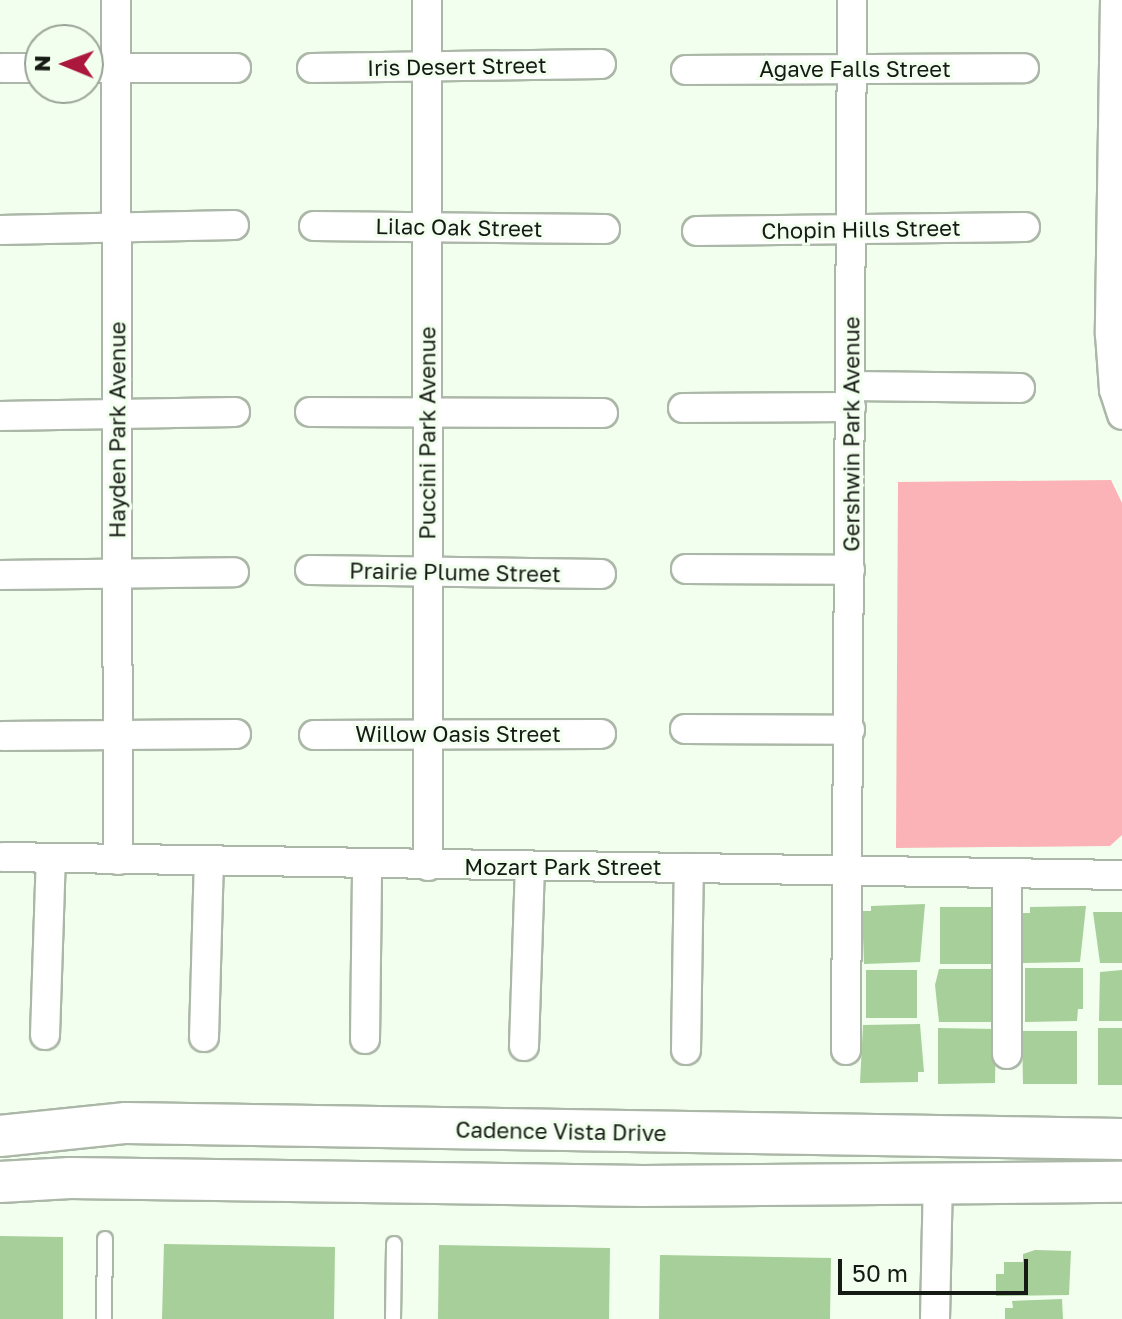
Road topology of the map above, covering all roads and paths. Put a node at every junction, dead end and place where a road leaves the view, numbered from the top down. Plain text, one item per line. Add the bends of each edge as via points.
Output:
1 (116, 0) edge
2 (427, 0) edge
3 (852, 0) edge
4 (1115, 0) edge
5 (1119, 35) edge
6 (104, 58) edge
7 (601, 64) dead end
8 (427, 67) junction
9 (2, 68) edge
10 (24, 68) edge
11 (104, 68) edge
12 (236, 68) dead end
13 (312, 68) dead end
14 (1024, 68) dead end
15 (852, 69) junction
16 (686, 70) dead end
17 (104, 91) edge
18 (234, 225) dead end
19 (314, 226) dead end
20 (427, 227) junction
21 (1025, 227) dead end
22 (116, 228) junction
23 (605, 229) dead end
24 (851, 229) junction
25 (1, 230) edge
26 (697, 231) dead end
27 (1116, 334) edge
28 (1020, 388) dead end
29 (851, 397) junction
30 (683, 408) dead end
31 (235, 412) dead end
32 (310, 412) dead end
33 (427, 413) junction
34 (603, 413) dead end
35 (117, 414) junction
36 (1122, 415) edge
37 (0, 416) edge
38 (686, 569) dead end
39 (310, 570) dead end
40 (850, 570) junction
41 (428, 571) junction
42 (234, 572) dead end
43 (117, 574) junction
44 (601, 574) dead end
45 (0, 575) edge
46 (685, 729) dead end
47 (850, 730) junction
48 (236, 734) dead end
49 (601, 734) dead end
50 (118, 735) junction
51 (314, 735) dead end
52 (428, 735) junction
53 (3, 736) dead end
54 (3, 857) dead end
55 (51, 858) junction
56 (118, 860) junction
57 (209, 861) junction
58 (367, 865) junction
59 (428, 866) junction
60 (530, 866) junction
61 (689, 868) junction
62 (850, 869) junction
63 (1007, 873) junction
64 (1122, 875) edge
65 (45, 1035) dead end
66 (204, 1037) dead end
67 (365, 1039) dead end
68 (524, 1046) dead end
69 (686, 1050) dead end
70 (846, 1050) dead end
71 (1007, 1054) dead end
72 (0, 1136) edge
73 (1122, 1139) edge
74 (938, 1181) junction
75 (0, 1182) edge
76 (1122, 1182) edge
77 (105, 1239) dead end
78 (394, 1244) dead end
79 (104, 1319) edge
80 (393, 1319) edge
81 (935, 1319) edge

1 - 6 street, Hayden Park Avenue
2 - 8 street, Puccini Park Avenue
3 - 15 street, Gershwin Park Avenue
4 - 5 street
5 - 27 street
7 - 8 street, Iris Desert Street
8 - 13 street, Iris Desert Street
8 - 20 street, Puccini Park Avenue
9 - 10 street
11 - 12 street
14 - 15 street, Agave Falls Street
15 - 16 street, Agave Falls Street
15 - 24 street, Gershwin Park Avenue
17 - 22 street, Hayden Park Avenue
18 - 22 street
19 - 20 street, Lilac Oak Street
20 - 23 street, Lilac Oak Street
20 - 33 street, Puccini Park Avenue
21 - 24 street, Chopin Hills Street
22 - 25 street
22 - 35 street, Hayden Park Avenue
24 - 26 street, Chopin Hills Street
24 - 29 street, Gershwin Park Avenue
27 - 36 street via 1114,390
28 - 29 street
29 - 30 street
29 - 40 street, Gershwin Park Avenue
31 - 35 street
32 - 33 street
33 - 34 street
33 - 41 street, Puccini Park Avenue
35 - 37 street
35 - 43 street, Hayden Park Avenue
38 - 40 street
39 - 41 street, Prairie Plume Street
40 - 47 street, Gershwin Park Avenue
41 - 44 street, Prairie Plume Street
41 - 52 street, Puccini Park Avenue
42 - 43 street
43 - 45 street
43 - 50 street, Hayden Park Avenue
46 - 47 street
47 - 62 street, Gershwin Park Avenue
48 - 50 street
49 - 52 street, Willow Oasis Street
50 - 53 street
50 - 56 street, Hayden Park Avenue
51 - 52 street, Willow Oasis Street
52 - 59 street, Puccini Park Avenue
54 - 55 street, Mozart Park Street
55 - 56 street, Mozart Park Street
55 - 65 street
56 - 57 street, Mozart Park Street
57 - 58 street, Mozart Park Street
57 - 66 street
58 - 59 street, Mozart Park Street
58 - 67 street
59 - 60 street, Mozart Park Street
60 - 61 street, Mozart Park Street
60 - 68 street
61 - 62 street, Mozart Park Street
61 - 69 street
62 - 63 street, Mozart Park Street
62 - 70 street, Gershwin Park Avenue
63 - 64 street, Mozart Park Street
63 - 71 street
72 - 73 street, Cadence Vista Drive via 126,1123
74 - 75 street via 643,1186 70,1178
74 - 76 street
74 - 81 street
77 - 79 lane
78 - 80 lane

